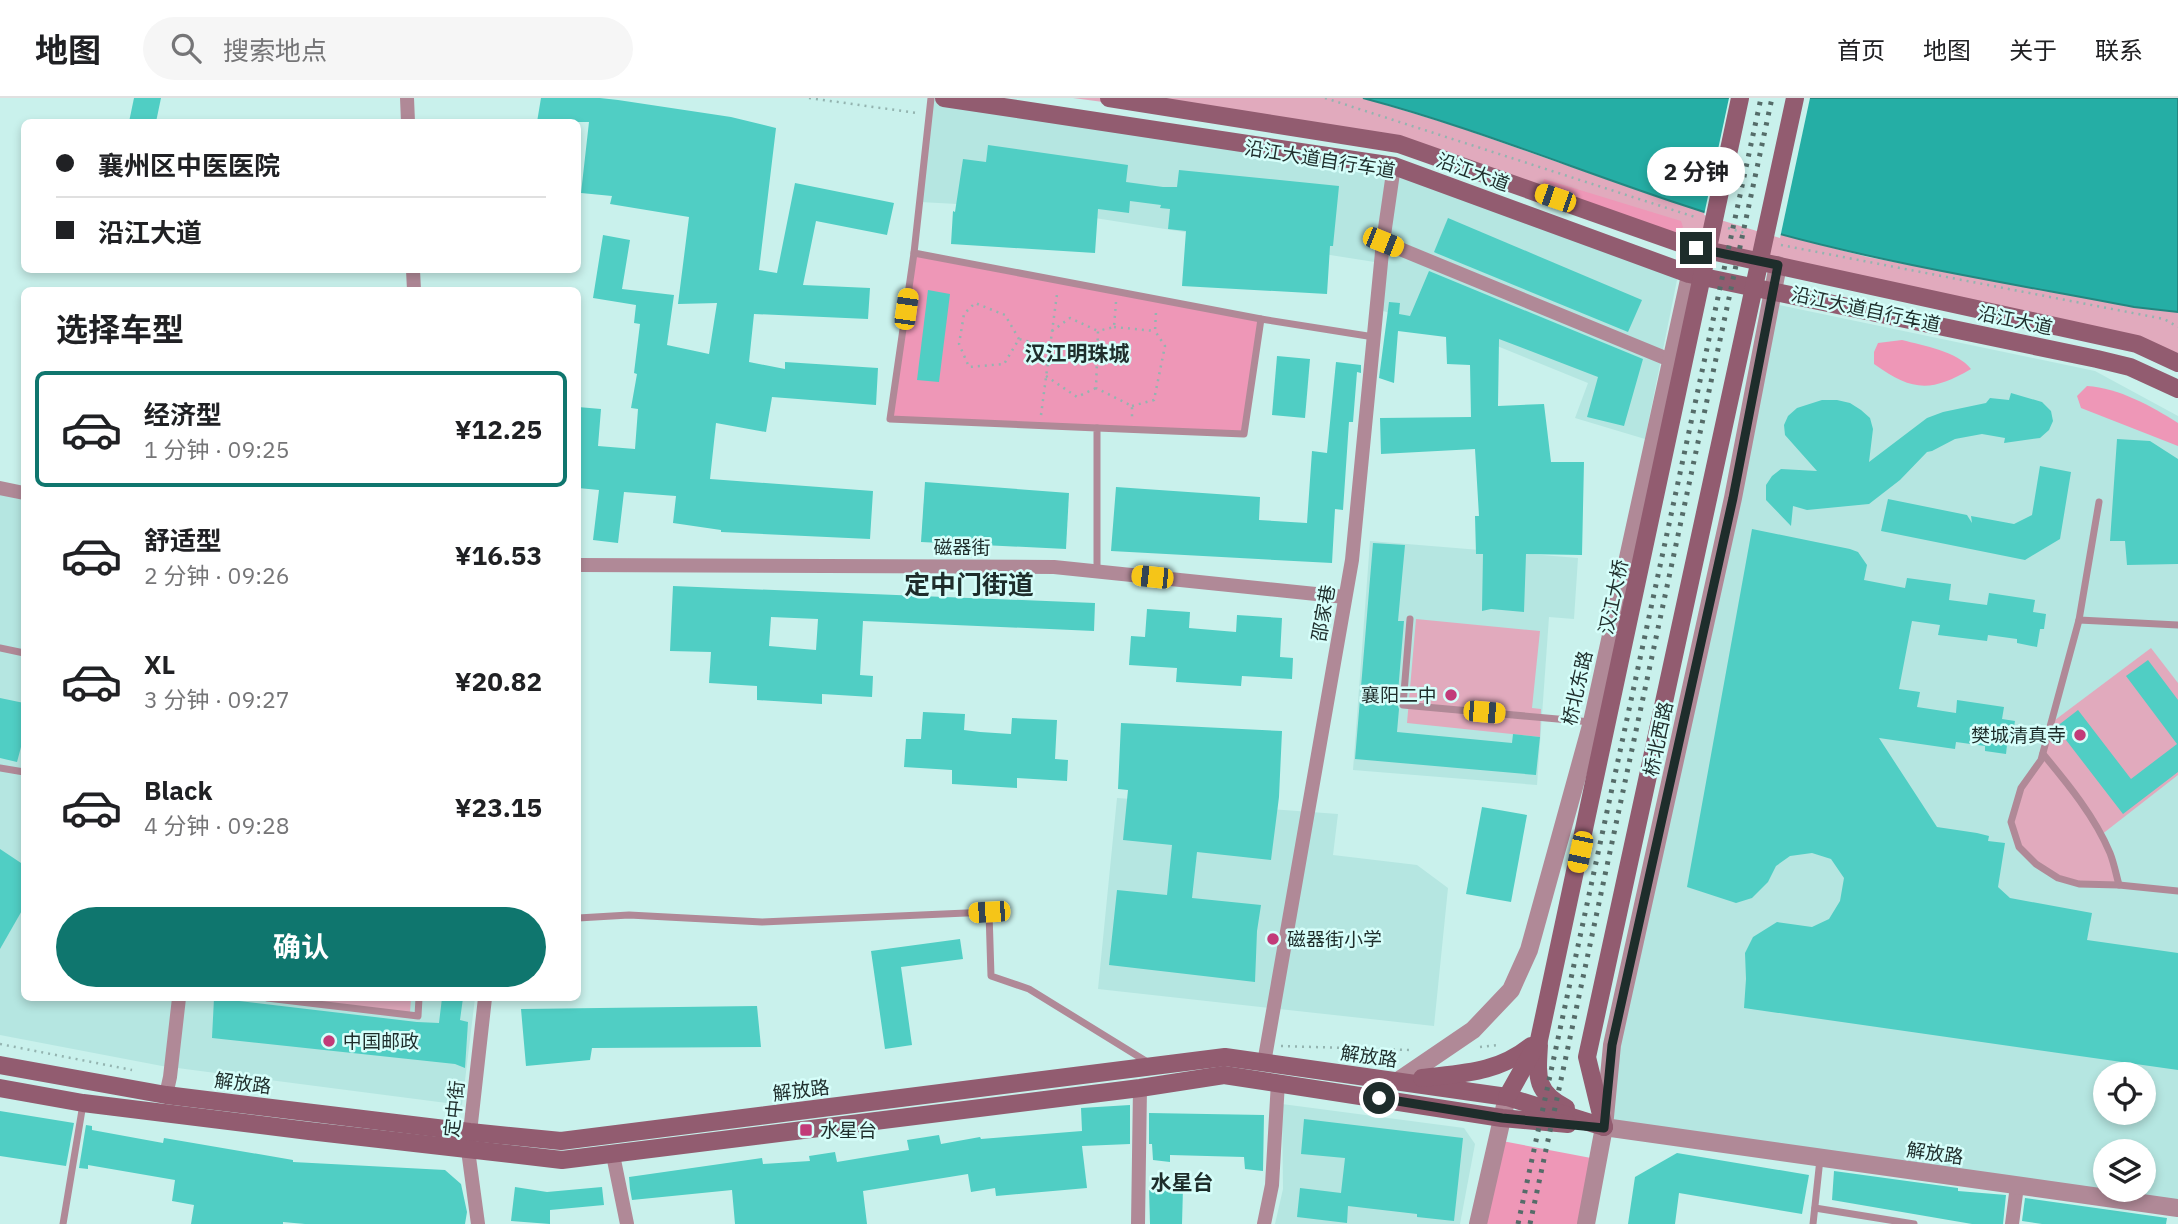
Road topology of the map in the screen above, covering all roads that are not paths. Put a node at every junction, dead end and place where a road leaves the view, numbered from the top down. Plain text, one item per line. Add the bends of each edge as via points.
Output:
1 (407, 98) edge
2 (931, 98) edge
3 (944, 98) edge
4 (1109, 98) edge
5 (1740, 98) edge
6 (1795, 98) edge
7 (408, 119) edge
8 (1394, 166) junction
9 (1383, 242) junction
10 (1696, 248) junction
11 (914, 253) junction
12 (1778, 265) junction
13 (1689, 274) junction
14 (1772, 291) junction
15 (1261, 319) junction
16 (1374, 337) junction
17 (1670, 360) junction
18 (2178, 363) edge
19 (2178, 389) edge
20 (1097, 428) junction
21 (0, 488) edge
22 (21, 492) edge
23 (2099, 502) dead end
24 (581, 565) edge
25 (1097, 571) junction
26 (1345, 597) junction
27 (1410, 619) dead end
28 (2079, 620) junction
29 (2178, 625) edge
30 (0, 648) edge
31 (21, 652) edge
32 (1592, 722) junction
33 (2043, 754) junction
34 (0, 768) edge
35 (21, 772) edge
36 (2119, 885) junction
37 (2178, 891) edge
38 (581, 918) edge
39 (179, 1001) edge
40 (292, 1001) edge
41 (419, 1001) edge
42 (485, 1001) edge
43 (1539, 1040) junction
44 (1266, 1054) junction
45 (0, 1065) edge
46 (1155, 1067) junction
47 (1278, 1082) junction
48 (1398, 1082) junction
49 (0, 1088) edge
50 (1140, 1088) junction
51 (166, 1095) junction
52 (1507, 1097) junction
53 (83, 1103) junction
54 (1502, 1118) junction
55 (1604, 1128) junction
56 (469, 1141) junction
57 (613, 1155) junction
58 (1821, 1158) junction
59 (2017, 1186) junction
60 (1815, 1208) junction
61 (2178, 1208) edge
62 (63, 1224) edge
63 (478, 1224) edge
64 (627, 1224) edge
65 (1138, 1224) edge
66 (1264, 1224) edge
67 (1478, 1224) edge
68 (1586, 1224) edge
69 (1813, 1224) edge
70 (1914, 1224) edge
71 (2012, 1224) edge

1 - 7 street
2 - 11 lane
3 - 8 main road, 沿江大道
4 - 10 main road, 沿江大道 via 1399,144
5 - 43 main road, 汉江大桥
6 - 55 main road via 1587,1057
8 - 9 street, 邵家巷
8 - 13 main road, 沿江大道
9 - 16 street, 邵家巷
9 - 17 street
10 - 12 main road, 沿江大道
10 - 13 street, 桥北东路
11 - 15 lane
11 - 20 lane via 890,419
12 - 14 street, 桥北西路
12 - 18 main road, 沿江大道 via 2137,344
13 - 14 main road, 沿江大道
13 - 17 street, 桥北东路
14 - 19 main road, 沿江大道 via 2130,367
14 - 55 street, 桥北西路 via 1733,498 1612,1045
15 - 16 lane
15 - 20 lane via 1244,434
16 - 26 street, 邵家巷
17 - 32 street, 桥北东路
20 - 25 lane
21 - 22 street
23 - 28 lane
24 - 25 street, 磁器街 via 1054,567
25 - 26 street, 磁器街
26 - 44 street, 邵家巷
27 - 32 lane via 1403,705
28 - 29 lane
28 - 33 lane
30 - 31 lane
32 - 48 street, 桥北东路 via 1529,950 1511,990 1473,1030
33 - 36 lane via 2091,818 2111,854
33 - 36 lane via 2021,788 2011,822 2019,847 2058,878 2078,884
34 - 35 lane
36 - 37 lane
38 - 46 lane via 629,915 762,922 989,912 991,976 1029,989
39 - 51 street
40 - 41 lane via 418,1016
42 - 56 street, 定中街
43 - 48 main road via 1515,1059 1494,1067
43 - 52 main road, 汉江大桥
43 - 55 main road via 1537,1072 1551,1101
44 - 46 main road, 解放路
44 - 48 main road, 解放路
45 - 51 main road, 解放路
46 - 56 main road, 解放路 via 561,1141
47 - 50 main road, 解放路 via 1224,1075
47 - 54 main road, 解放路
47 - 66 street via 1272,1185
48 - 52 main road, 解放路
49 - 53 main road, 解放路
50 - 57 main road, 解放路
50 - 65 street
51 - 56 main road, 解放路
52 - 54 street
52 - 55 main road, 解放路
53 - 56 main road, 解放路
53 - 62 lane
54 - 55 main road, 解放路
54 - 67 street
55 - 58 street, 解放路
55 - 68 street, 桥北西路
56 - 57 main road, 解放路 via 562,1160
56 - 63 street, 定中街
57 - 64 street
58 - 59 street, 解放路
58 - 60 lane
59 - 61 street, 解放路
59 - 71 street
60 - 69 lane
60 - 70 lane

